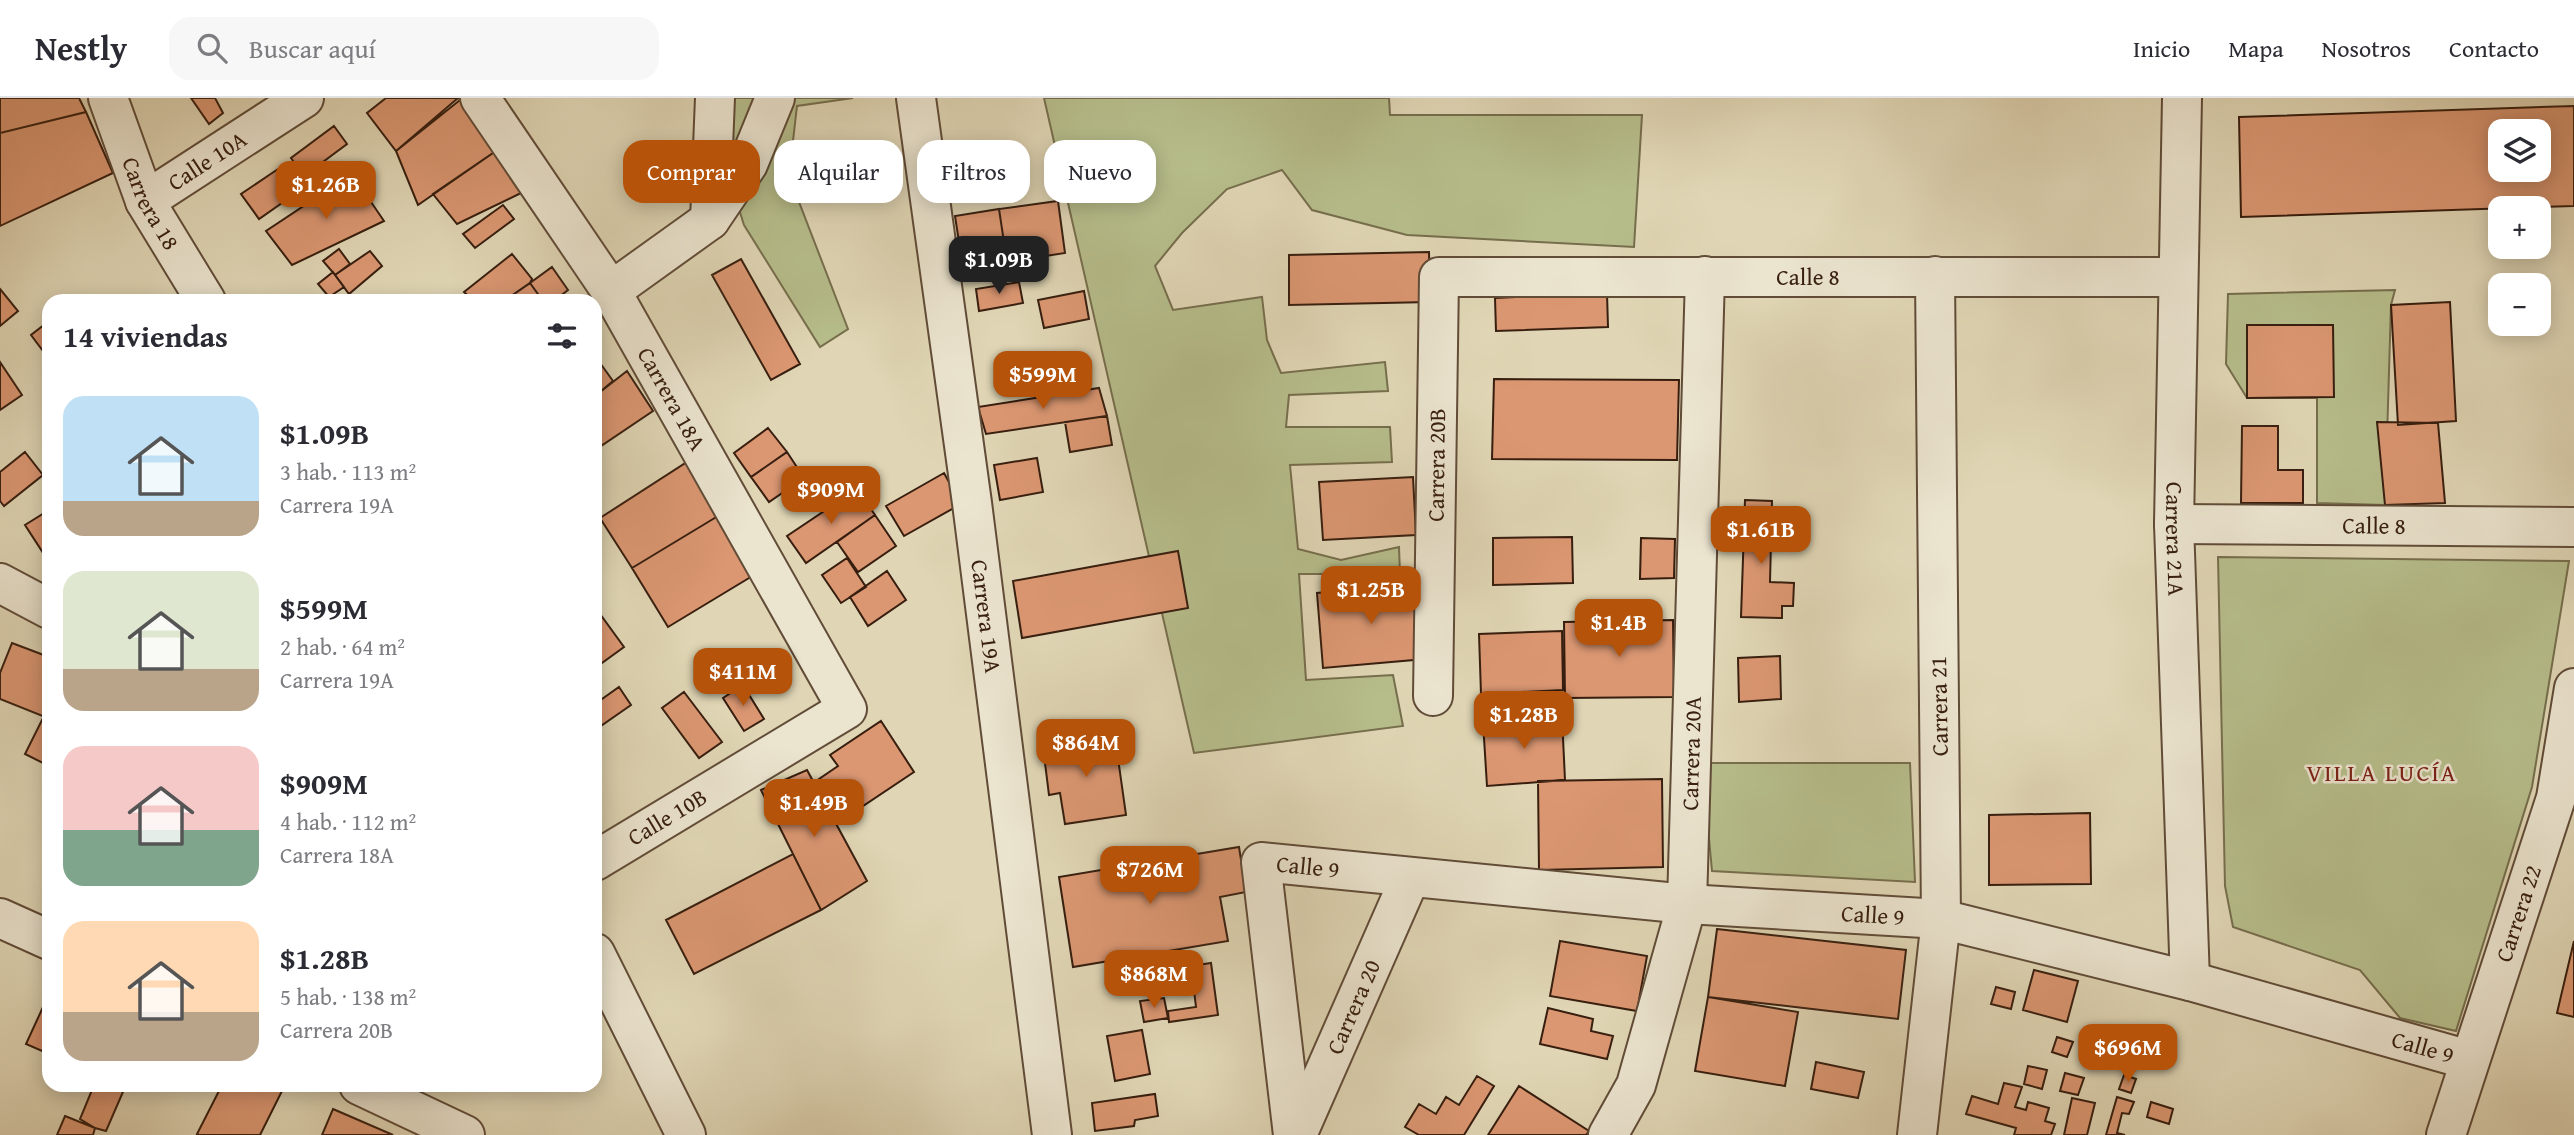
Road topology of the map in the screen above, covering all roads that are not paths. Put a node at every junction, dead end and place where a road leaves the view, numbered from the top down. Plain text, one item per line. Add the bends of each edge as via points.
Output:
1 (108, 98) edge
2 (304, 98) edge
3 (480, 98) edge
4 (715, 98) edge
5 (775, 98) edge
6 (916, 98) edge
7 (2182, 98) edge
8 (145, 201) junction
9 (710, 220) junction
10 (1705, 276) junction
11 (1936, 276) junction
12 (1439, 277) joint
13 (2178, 277) junction
14 (611, 291) junction
15 (202, 294) edge
16 (2174, 524) junction
17 (2574, 527) edge
18 (0, 583) edge
19 (42, 605) edge
20 (2574, 688) edge
21 (1433, 696) dead end
22 (847, 709) joint
23 (602, 857) edge
24 (1261, 862) joint
25 (1410, 878) junction
26 (1687, 904) junction
27 (0, 918) edge
28 (1941, 919) junction
29 (42, 937) edge
30 (602, 967) edge
31 (2190, 981) junction
32 (2469, 1060) junction
33 (374, 1092) edge
34 (465, 1135) edge
35 (686, 1135) edge
36 (1052, 1135) edge
37 (1295, 1135) edge
38 (1608, 1135) edge
39 (1917, 1135) edge
40 (2446, 1135) edge

1 - 8 street, Carrera 18
2 - 8 street, Calle 10A
3 - 14 street, Carrera 18A
4 - 9 street
5 - 9 street via 748,164
6 - 36 street, Carrera 19A
7 - 13 street, Carrera 21A
8 - 15 street, Carrera 18
9 - 14 street
10 - 11 street, Calle 8
10 - 12 street, Calle 8
10 - 26 street, Carrera 20A
11 - 13 street, Calle 8
11 - 28 street, Carrera 21
12 - 21 street, Carrera 20B
13 - 16 street, Carrera 21A
14 - 22 street, Carrera 18A
16 - 17 street, Calle 8
16 - 31 street, Carrera 21A
18 - 19 street
20 - 32 street, Carrera 22 via 2556,798
22 - 23 street, Calle 10B
24 - 25 street, Calle 9
24 - 37 street, Carrera 20
25 - 26 street, Calle 9
25 - 37 street, Carrera 20
26 - 28 street, Calle 9
26 - 38 street, Carrera 20A via 1636,1085
27 - 29 street
28 - 31 street, Calle 9
28 - 39 street, Carrera 21
30 - 35 street
31 - 32 street, Calle 9
32 - 40 street, Carrera 22
33 - 34 street

